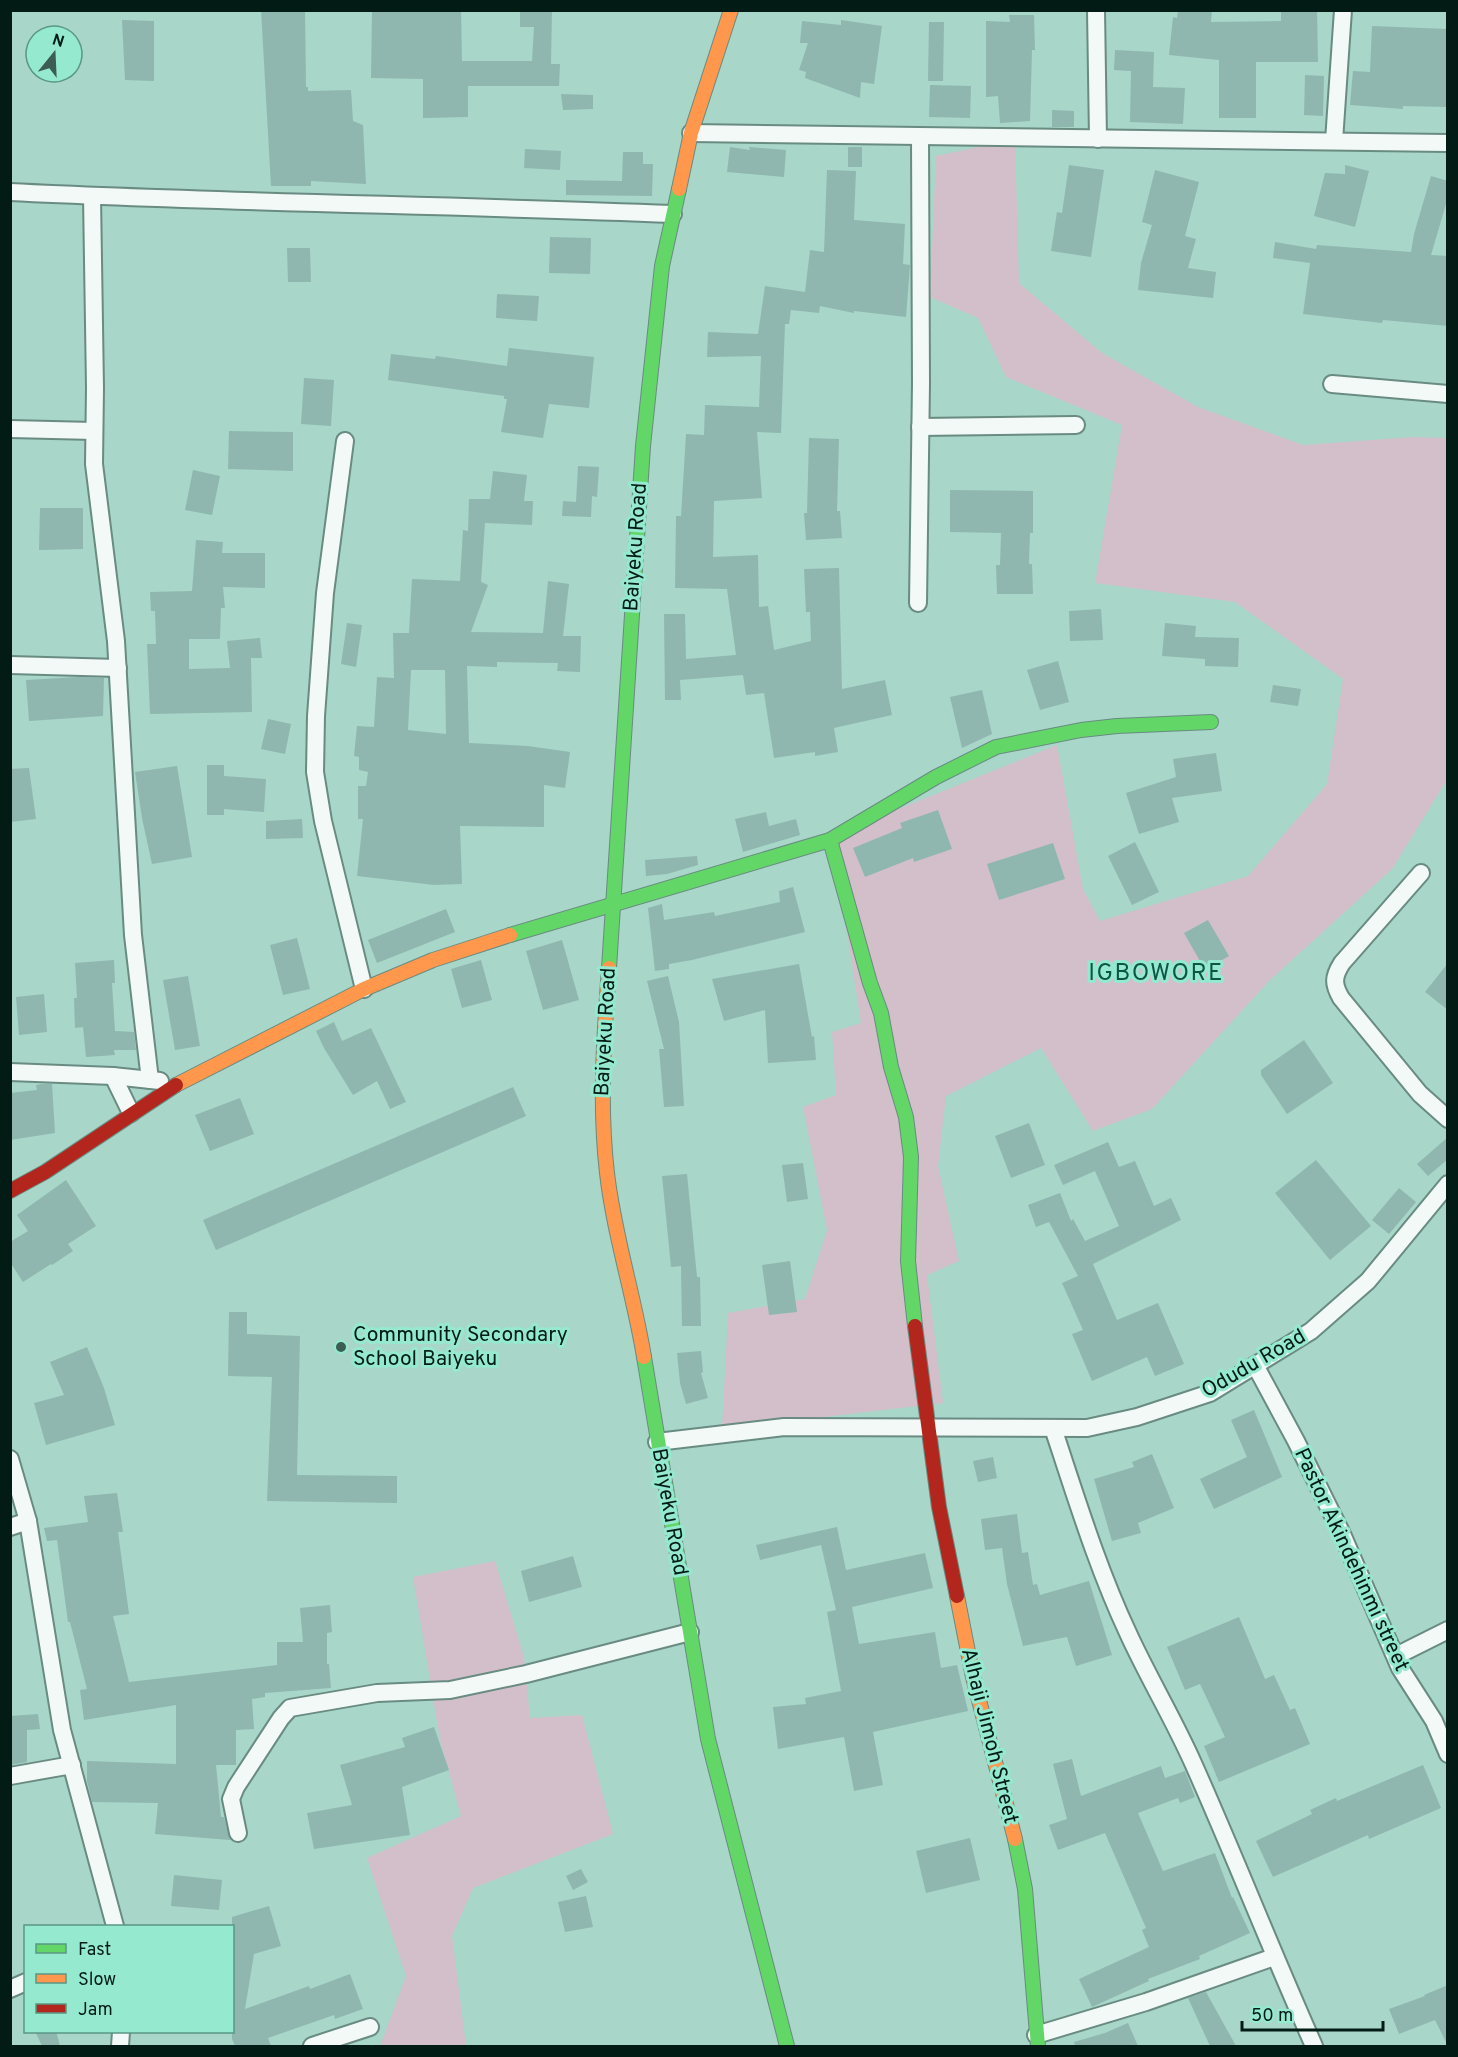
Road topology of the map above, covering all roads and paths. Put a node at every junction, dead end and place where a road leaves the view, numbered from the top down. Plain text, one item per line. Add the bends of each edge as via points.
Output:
1 (731, 10) edge
2 (1096, 10) edge
3 (1343, 10) edge
4 (691, 133) junction
5 (920, 137) junction
6 (1098, 139) junction
7 (1334, 141) junction
8 (1448, 143) edge
9 (10, 192) edge
10 (92, 196) junction
11 (673, 214) junction
12 (1332, 384) dead end
13 (1448, 394) edge
14 (1076, 425) dead end
15 (920, 427) junction
16 (10, 429) edge
17 (94, 431) junction
18 (345, 441) dead end
19 (918, 603) dead end
20 (10, 665) edge
21 (118, 668) junction
22 (1211, 722) dead end
23 (830, 840) junction
24 (1421, 873) dead end
25 (613, 905) junction
26 (364, 989) junction
27 (10, 1072) edge
28 (113, 1076) junction
29 (150, 1080) junction
30 (179, 1083) junction
31 (131, 1113) junction
32 (1448, 1119) edge
33 (1448, 1184) edge
34 (10, 1191) edge
35 (1256, 1365) junction
36 (928, 1426) junction
37 (1053, 1428) junction
38 (657, 1442) junction
39 (10, 1459) edge
40 (28, 1521) junction
41 (10, 1527) edge
42 (1448, 1630) edge
43 (690, 1632) junction
44 (1396, 1656) junction
45 (1448, 1754) edge
46 (72, 1765) junction
47 (10, 1776) edge
48 (238, 1833) dead end
49 (115, 1925) edge
50 (1274, 1957) junction
51 (24, 1983) edge
52 (10, 1989) edge
53 (370, 2027) dead end
54 (1037, 2041) edge
55 (312, 2046) edge
56 (787, 2046) edge
57 (1314, 2046) edge

1 - 4 street, Baiyeku Road
2 - 6 street
3 - 7 street
4 - 5 street
4 - 11 street, Baiyeku Road
5 - 6 street
5 - 15 street
6 - 7 street
7 - 8 street
9 - 10 street
10 - 11 street
10 - 17 street
11 - 25 street, Baiyeku Road via 662,266 643,447
12 - 13 street
14 - 15 street
15 - 19 street
16 - 17 street
17 - 21 street via 94,464
18 - 26 street via 325,593 315,772
20 - 21 street
21 - 29 street via 134,935
22 - 23 street via 1081,730 996,747 936,777
23 - 25 street
23 - 36 street, Alhaji Jimoh Street via 881,1013 906,1117 911,1157 908,1261
24 - 32 street via 1342,963 1334,985 1420,1094
25 - 26 street via 433,960
25 - 38 street, Baiyeku Road via 602,1105 607,1173 618,1243 641,1338
26 - 30 street
27 - 28 street
28 - 29 street
28 - 31 street
29 - 30 street
30 - 31 street
31 - 34 street
33 - 35 street, Odudu Road via 1368,1281 1311,1331
35 - 37 street, Odudu Road via 1210,1393 1137,1417 1087,1428
35 - 44 street, Pastor Akindehinmi street via 1342,1534
36 - 37 street, Odudu Road
36 - 38 street, Odudu Road via 784,1427
36 - 54 street, Alhaji Jimoh Street via 939,1507 973,1677 1019,1853
37 - 50 street via 1104,1577 1128,1634 1185,1744
38 - 43 street, Baiyeku Road
39 - 40 street
40 - 41 street
40 - 46 street via 62,1730
42 - 44 street
43 - 48 street via 450,1690 377,1693 290,1708 236,1786 231,1799
43 - 56 street, Baiyeku Road via 708,1739
44 - 45 street, Pastor Akindehinmi street via 1408,1682 1424,1702
46 - 47 street
46 - 49 street
50 - 54 street
50 - 57 street
51 - 52 street
53 - 55 street

